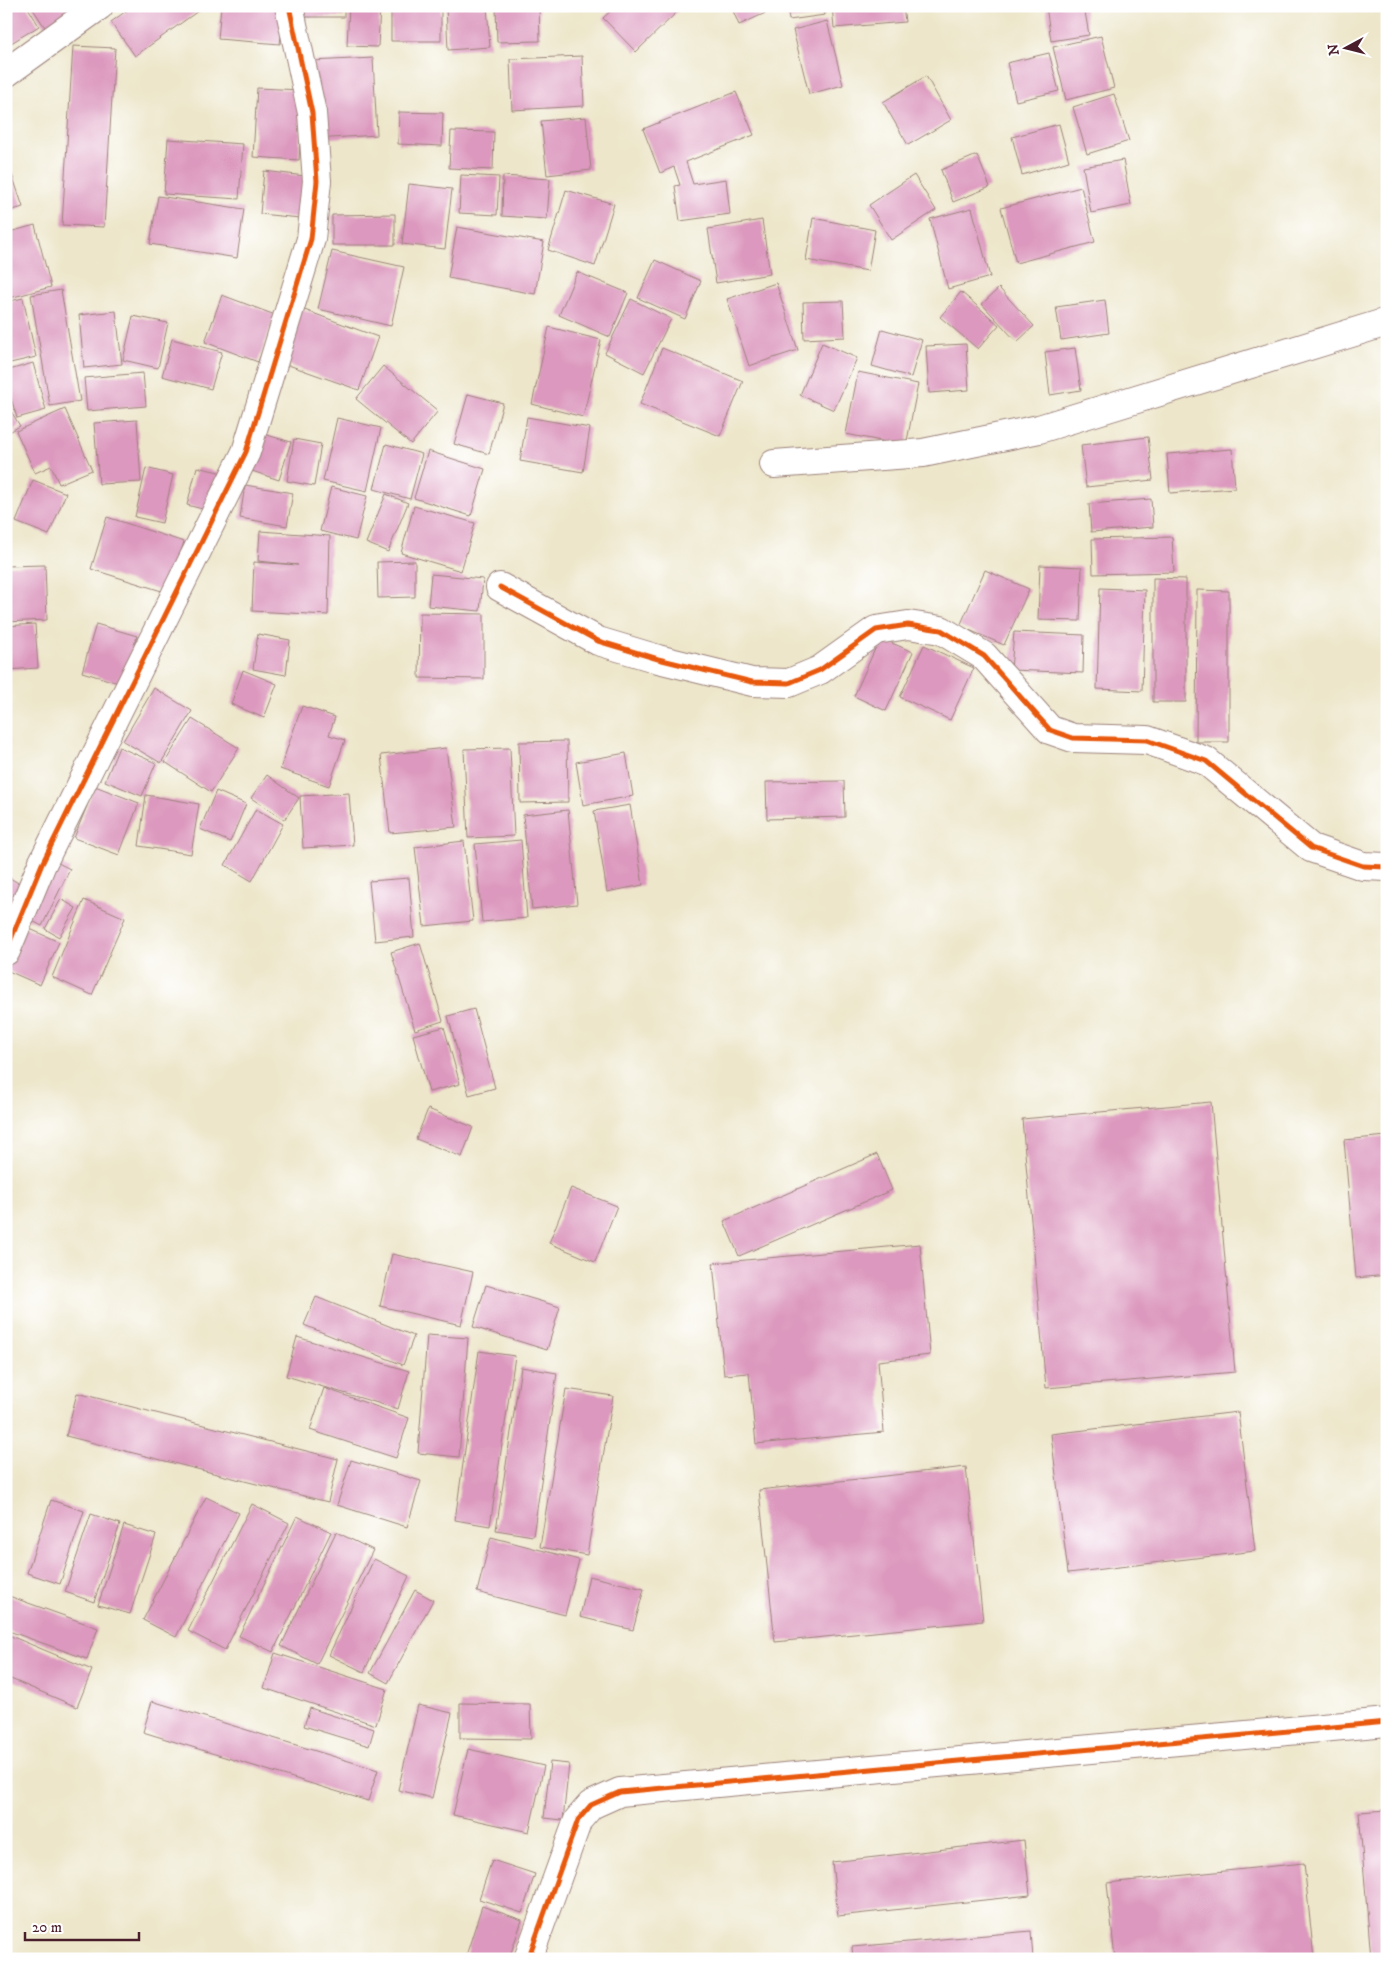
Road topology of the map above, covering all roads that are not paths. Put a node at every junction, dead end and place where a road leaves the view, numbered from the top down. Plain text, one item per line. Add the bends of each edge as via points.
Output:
1 (99, 6) edge
2 (289, 6) edge
3 (6, 73) edge
4 (1387, 322) edge
5 (774, 464) dead end
6 (500, 587) dead end
7 (1387, 867) edge
8 (6, 951) edge
9 (1387, 1722) edge
10 (528, 1959) edge

1 - 3 street
2 - 8 street via 312,113 317,181 311,239 246,452 42,864
4 - 5 street via 1039,428 923,453
6 - 7 street via 598,640 658,659 752,682 790,683 820,670 876,630 908,625 941,630 984,656 1050,730 1073,738 1147,740 1206,761 1311,848 1363,866
9 - 10 street via 620,1792 592,1805 578,1820

